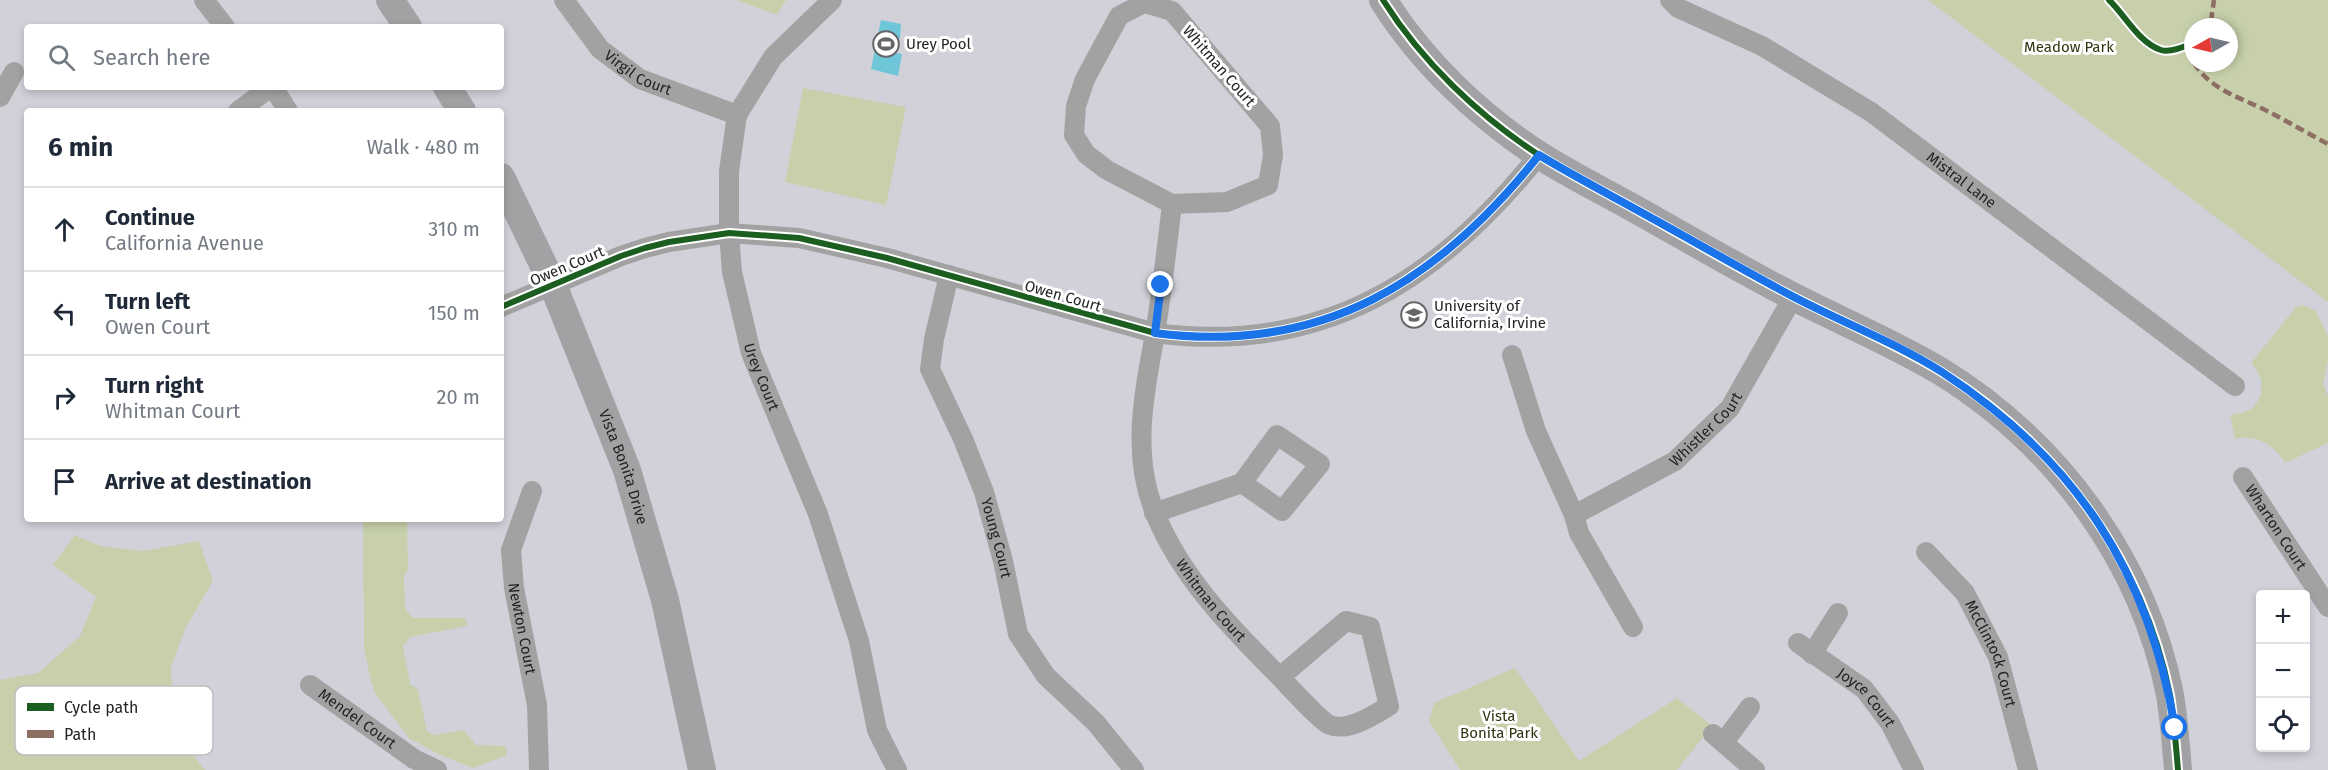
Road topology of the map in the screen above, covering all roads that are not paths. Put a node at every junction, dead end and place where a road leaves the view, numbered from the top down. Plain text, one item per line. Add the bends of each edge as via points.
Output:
1 (204, 0) edge
2 (390, 0) edge
3 (564, 0) edge
4 (832, 0) edge
5 (1383, 0) edge
6 (1670, 0) edge
7 (223, 24) edge
8 (406, 24) edge
9 (14, 72) dead end
10 (268, 90) edge
11 (274, 90) edge
12 (449, 90) edge
13 (0, 97) edge
14 (242, 108) edge
15 (286, 108) edge
16 (460, 108) edge
17 (737, 115) junction
18 (1539, 155) junction
19 (504, 183) edge
20 (1172, 204) junction
21 (729, 233) junction
22 (949, 275) junction
23 (553, 285) junction
24 (1793, 297) junction
25 (504, 306) edge
26 (1155, 333) junction
27 (1512, 355) dead end
28 (2235, 387) dead end
29 (2243, 477) dead end
30 (1242, 483) dead end
31 (532, 491) dead end
32 (1154, 513) junction
33 (1574, 515) junction
34 (1926, 552) dead end
35 (2328, 607) edge
36 (1838, 613) dead end
37 (1633, 627) dead end
38 (1280, 677) junction
39 (310, 685) dead end
40 (1750, 707) dead end
41 (437, 770) edge
42 (539, 770) edge
43 (702, 770) edge
44 (897, 770) edge
45 (1134, 770) edge
46 (1755, 770) edge
47 (1914, 770) edge
48 (2028, 770) edge
49 (2178, 770) edge

1 - 7 street
2 - 8 street
3 - 17 street, Virgil Court via 600,49 640,79
4 - 17 street, Urey Court via 773,57
5 - 18 street via 1434,66 1480,110
6 - 28 street, Mistral Lane via 1678,8 1762,46 1871,112
9 - 13 street
10 - 14 street
11 - 15 street
12 - 16 street
17 - 21 street, Urey Court via 729,171
18 - 24 street
18 - 26 street, Owen Court via 1468,231 1384,295 1335,317 1259,335 1194,338
19 - 23 street, Vista Bonita Drive
20 - 20 street, Whitman Court via 1227,202 1268,185 1273,155 1270,126 1172,11 1144,3 1119,16 1085,79 1076,106 1074,135 1086,154 1107,170
20 - 26 street, Whitman Court
21 - 22 street, Owen Court via 798,238
21 - 23 street, Owen Court via 645,248
21 - 44 street, Urey Court via 732,272 751,353 818,514 859,641 877,730
22 - 26 street, Owen Court
22 - 45 street, Young Court via 930,369 984,492 1018,634 1046,676 1096,723
23 - 25 street, Owen Court
23 - 43 street, Vista Bonita Drive via 627,470 664,600
24 - 33 street, Whistler Court via 1730,408 1675,461
24 - 49 street via 1940,371 1986,403 2025,435 2084,501 2130,576 2147,617 2169,694
26 - 32 street, Whitman Court via 1143,393 1141,437 1144,476
27 - 33 street via 1536,430
29 - 35 street, Wharton Court
30 - 32 street
31 - 42 street, Newton Court via 511,550 514,588 537,705
32 - 38 street, Whitman Court via 1213,606
33 - 37 street via 1579,533
34 - 48 street, McClintock Court via 1965,593 1998,657
36 - 47 street, Joyce Court via 1805,649 1864,689 1890,723
38 - 38 street, Whitman Court via 1346,621 1370,627 1389,706 1341,727 1329,725
39 - 41 street, Mendel Court via 414,759
40 - 46 street via 1718,738

